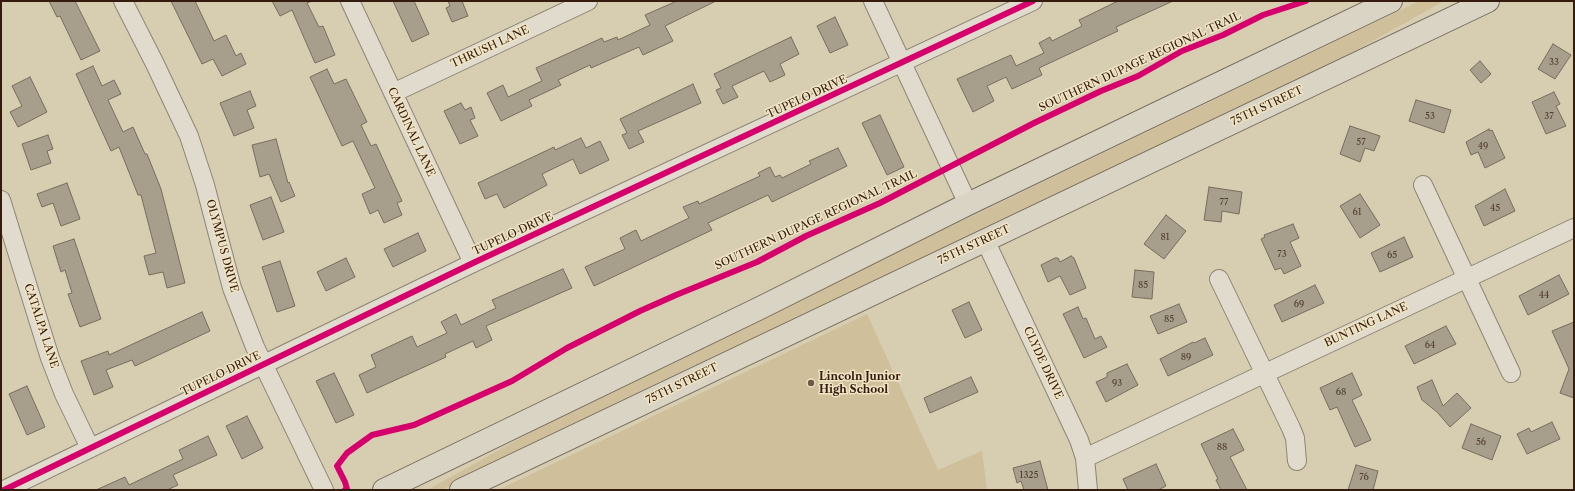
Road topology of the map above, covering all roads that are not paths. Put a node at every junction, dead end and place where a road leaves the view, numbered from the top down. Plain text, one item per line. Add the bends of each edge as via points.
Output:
1 (123, 1) edge
2 (350, 1) edge
3 (588, 1) edge
4 (873, 1) edge
5 (1033, 1) edge
6 (1391, 1) edge
7 (1488, 1) edge
8 (902, 63) junction
9 (393, 93) junction
10 (1423, 185) dead end
11 (1, 200) edge
12 (968, 204) junction
13 (1574, 228) edge
14 (984, 240) junction
15 (473, 264) junction
16 (1467, 278) junction
17 (1219, 279) dead end
18 (263, 365) junction
19 (1265, 373) junction
20 (1511, 373) dead end
21 (90, 448) junction
22 (1085, 458) junction
23 (1297, 461) dead end
24 (4, 490) edge
25 (324, 490) edge
26 (384, 490) edge
27 (461, 490) edge
28 (1088, 490) edge

1 - 18 street, OLYMPUS DRIVE via 189,136 206,185 238,304
2 - 9 street, CARDINAL LANE
3 - 9 street, THRUSH LANE
4 - 8 street
5 - 8 street, TUPELO DRIVE
6 - 12 main road
7 - 14 main road, 75TH STREET
8 - 12 street
8 - 15 street, TUPELO DRIVE
9 - 15 street, CARDINAL LANE
10 - 16 street
11 - 21 street, CATALPA LANE via 50,358
12 - 26 main road
13 - 16 street, BUNTING LANE
14 - 22 street, CLYDE DRIVE via 1079,440
14 - 27 main road, 75TH STREET
15 - 18 street, TUPELO DRIVE
16 - 19 street, BUNTING LANE
16 - 20 street
17 - 19 street
18 - 21 street, TUPELO DRIVE
18 - 25 street, OLYMPUS DRIVE
19 - 22 street, BUNTING LANE
19 - 23 street via 1295,438
21 - 24 street, TUPELO DRIVE
22 - 28 street, CLYDE DRIVE

